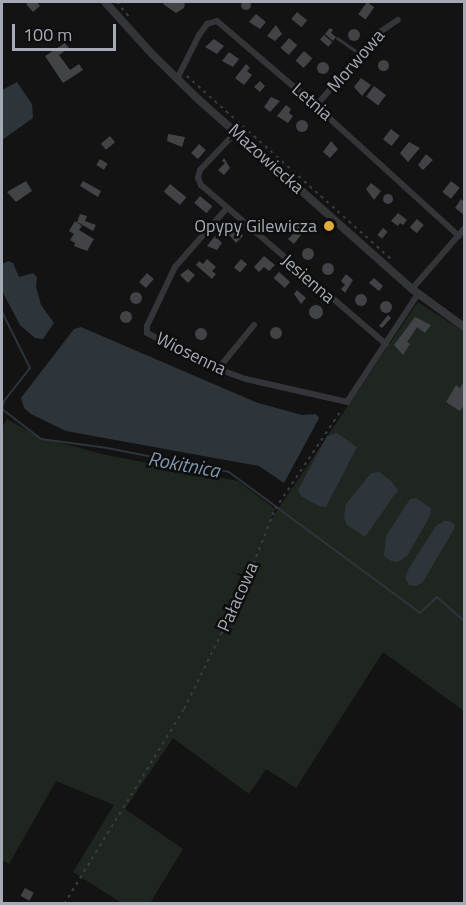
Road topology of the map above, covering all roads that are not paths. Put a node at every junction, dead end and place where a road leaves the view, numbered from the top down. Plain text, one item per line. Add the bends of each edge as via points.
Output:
1 (105, 2) edge
2 (398, 20) dead end
3 (337, 38) dead end
4 (360, 54) junction
5 (177, 79) junction
6 (316, 106) junction
7 (236, 132) junction
8 (227, 208) junction
9 (465, 229) edge
10 (459, 236) junction
11 (415, 291) junction
12 (254, 325) dead end
13 (465, 327) edge
14 (386, 344) junction
15 (218, 369) junction

1 - 5 street, Mazowiecka
2 - 4 street, Morwowa via 377,34
3 - 4 lane
4 - 6 street, Morwowa
5 - 6 street, Letnia via 199,35 207,24 218,21
5 - 7 street, Mazowiecka
6 - 10 street, Letnia
7 - 8 street, Jesienna via 200,170 198,178
7 - 11 street, Mazowiecka
8 - 14 street, Jesienna
8 - 15 street, Wiosenna via 175,267 147,326 147,333
9 - 10 street
10 - 11 street
11 - 13 street, Mazowiecka
11 - 14 street
12 - 15 street
14 - 15 street, Wiosenna via 347,402

